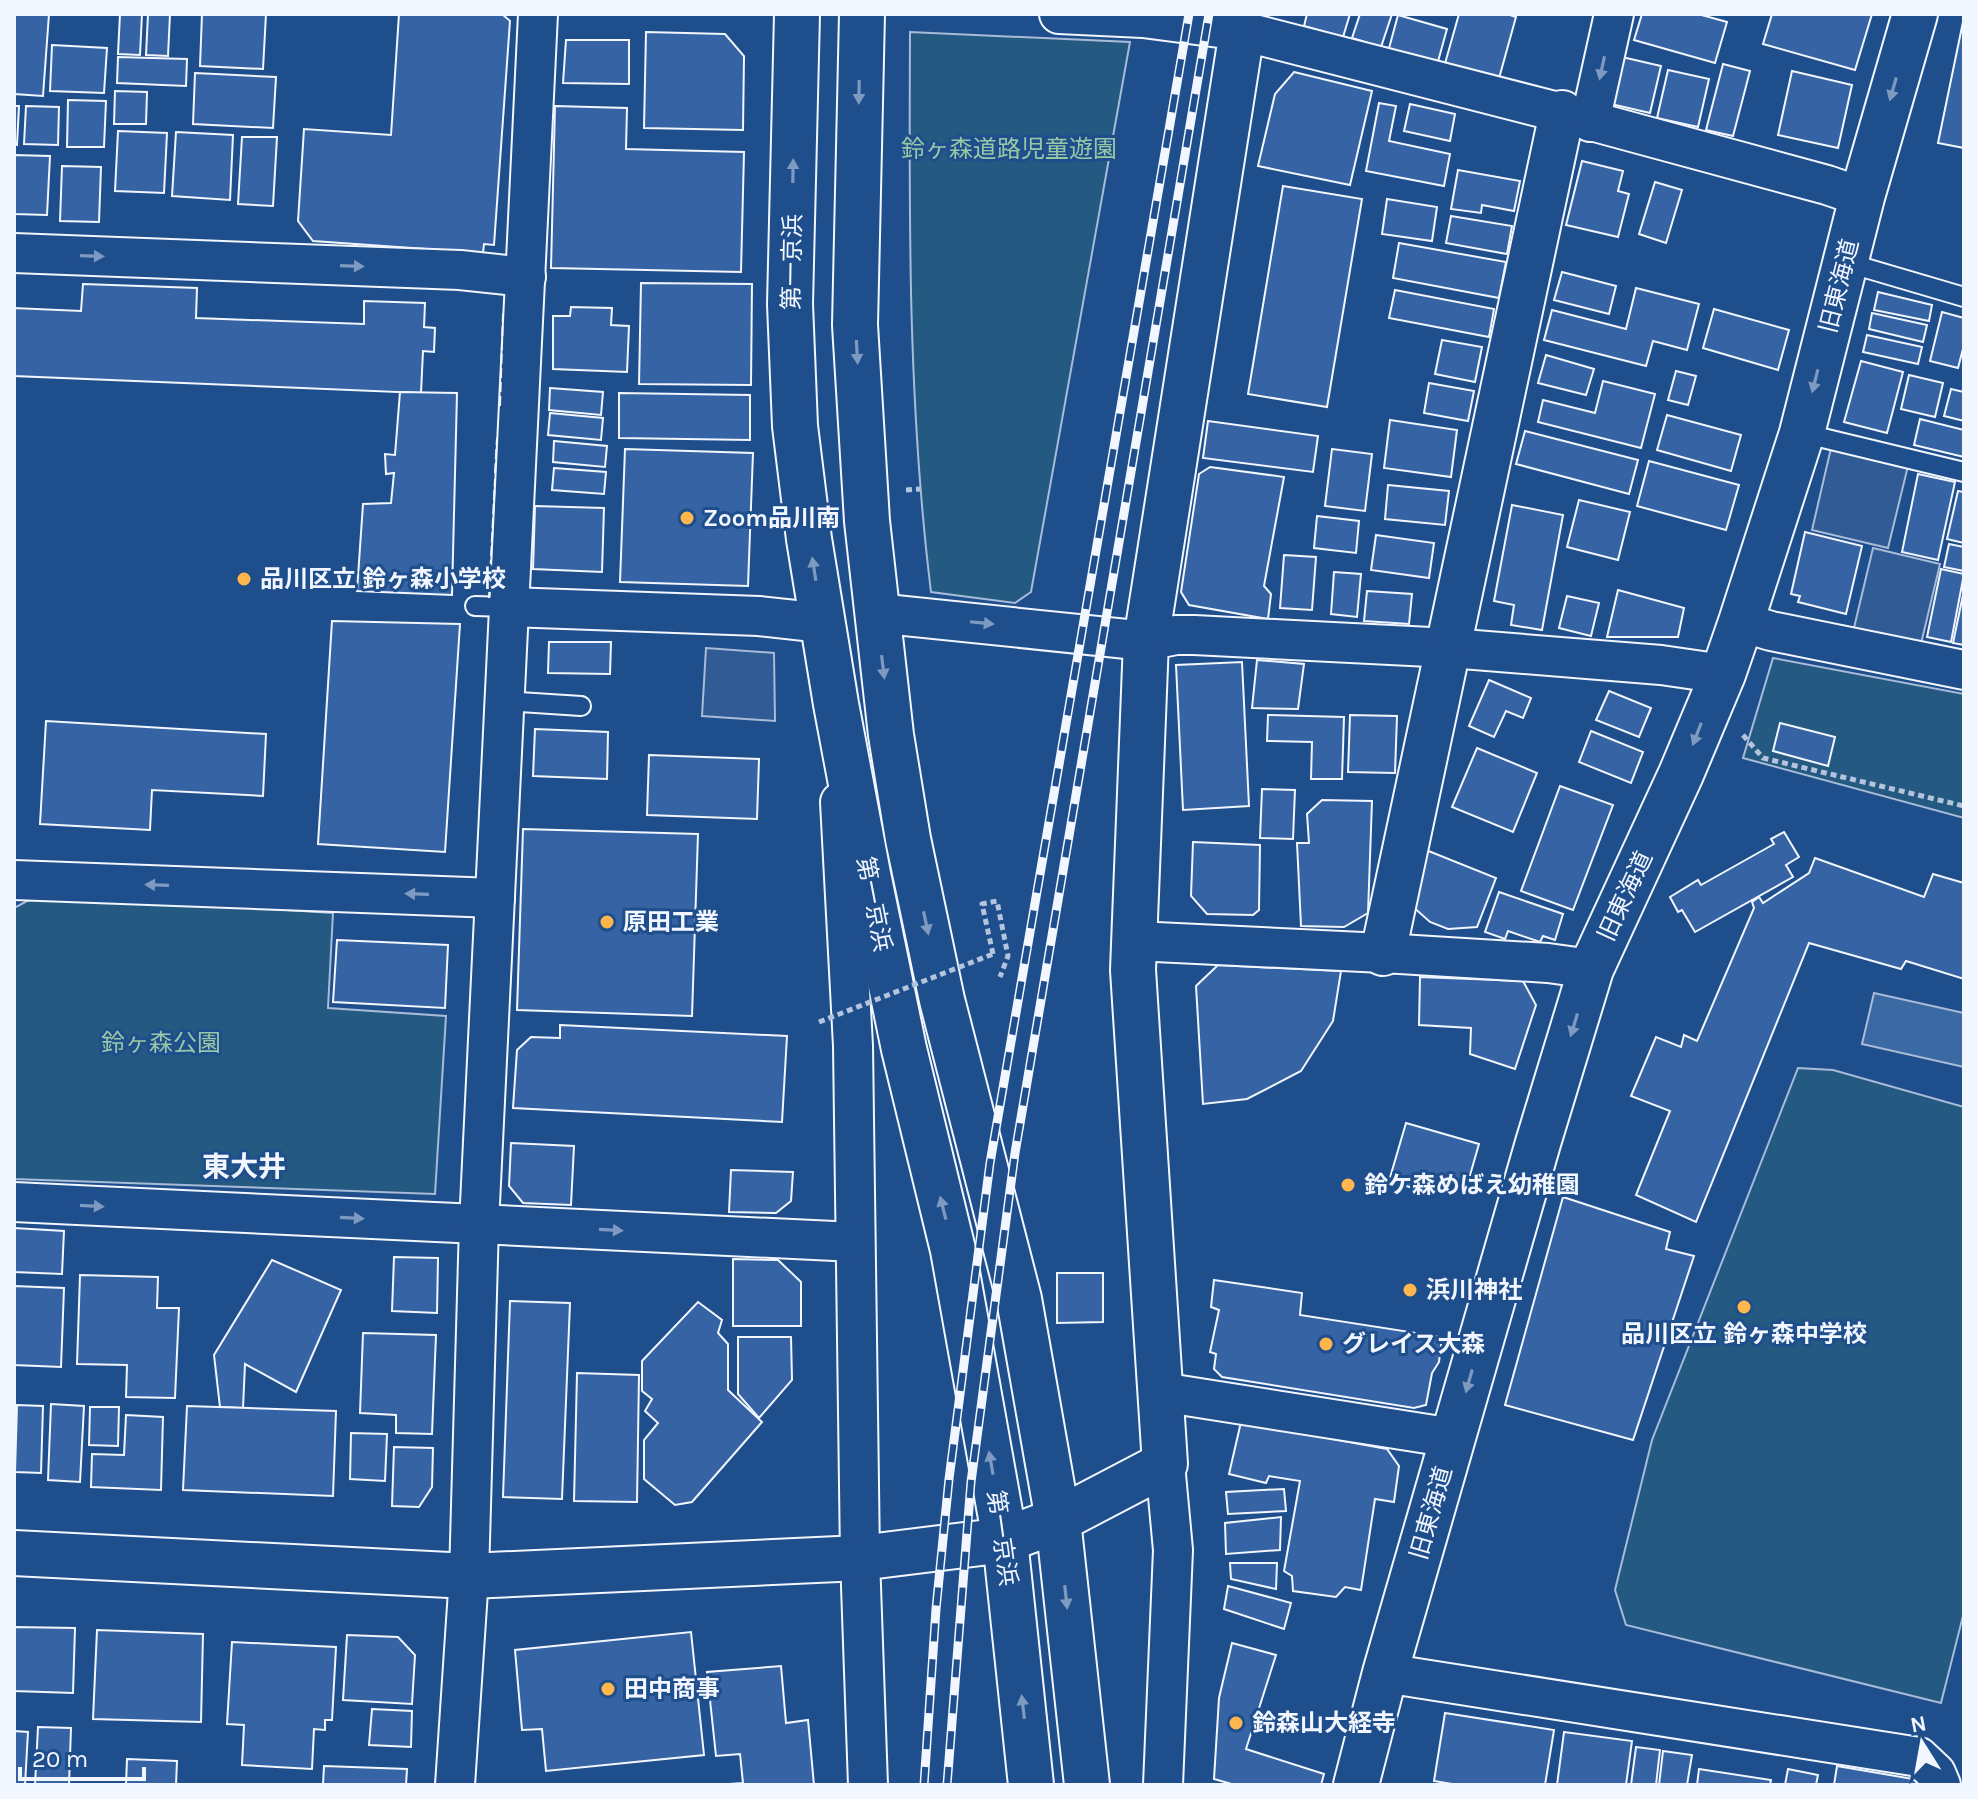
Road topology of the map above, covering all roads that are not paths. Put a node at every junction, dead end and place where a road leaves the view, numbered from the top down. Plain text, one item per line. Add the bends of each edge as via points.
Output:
1 (538, 14) edge
2 (797, 14) edge
3 (862, 14) edge
4 (1059, 14) edge
5 (1614, 14) edge
6 (1915, 14) edge
7 (1196, 19) edge
8 (1242, 31) junction
9 (1576, 117) junction
10 (1862, 197) junction
11 (14, 253) edge
12 (1845, 262) junction
13 (526, 277) junction
14 (1964, 297) edge
15 (1802, 433) junction
16 (1964, 472) edge
17 (492, 606) junction
18 (876, 613) junction
19 (1741, 622) junction
20 (823, 623) junction
21 (1146, 641) junction
22 (1450, 648) junction
23 (1964, 670) edge
24 (1714, 692) junction
25 (504, 701) junction
26 (836, 704) junction
27 (581, 706) dead end
28 (14, 880) edge
29 (495, 898) junction
30 (1135, 941) junction
31 (1383, 953) junction
32 (1591, 969) junction
33 (14, 1202) edge
34 (479, 1224) junction
35 (855, 1242) junction
36 (1161, 1392) junction
37 (1453, 1438) junction
38 (1165, 1464) junction
39 (1058, 1520) junction
40 (1005, 1540) junction
41 (14, 1553) edge
42 (860, 1558) junction
43 (469, 1576) junction
44 (1385, 1673) junction
45 (455, 1785) edge
46 (868, 1785) edge
47 (1031, 1785) edge
48 (1087, 1785) edge
49 (1163, 1785) edge
50 (1356, 1785) edge
51 (1941, 1785) edge

1 - 13 street
20 -> 2 main road, 第一京浜 via 795,426 790,304
3 -> 18 main road, 第一京浜 via 855,325
4 - 7 street
5 -> 9 street
6 -> 10 main road, 旧東海道
7 - 8 street
8 - 9 street
8 - 21 main road
9 - 10 street
9 - 22 main road
10 - 12 main road, 旧東海道
11 -> 13 street
12 - 14 lane
12 -> 15 main road, 旧東海道
13 - 17 street
15 - 16 lane
15 - 19 main road, 旧東海道
17 - 20 street
17 - 25 street
18 -> 21 street
18 -> 39 main road, 第一京浜 via 908,839 942,1000 1019,1299
19 - 23 street
19 - 24 main road, 旧東海道
20 - 26 main road, 第一京浜
21 - 22 street via 1194,635
21 - 30 main road
22 - 24 street via 1661,665
22 - 31 main road
24 -> 32 main road, 旧東海道
25 - 27 lane
25 - 29 street
26 - 35 street via 853,1046
40 -> 26 main road, 第一京浜 via 953,1250 904,1049
29 -> 28 street
29 - 34 street
30 - 31 street
30 - 36 main road
31 - 32 street
32 -> 37 main road, 旧東海道
33 -> 34 street
34 -> 35 street
34 - 43 street
35 - 42 street
36 - 37 street
36 - 38 main road
37 - 44 main road, 旧東海道
38 - 39 main road
38 - 49 street via 1173,1550
39 - 40 main road
39 -> 48 main road, 第一京浜
40 - 42 main road
47 -> 40 main road, 第一京浜
41 - 43 main road
42 - 43 main road
42 - 46 street
43 - 45 street
44 - 50 main road, 旧東海道
44 - 51 street via 1919,1757

